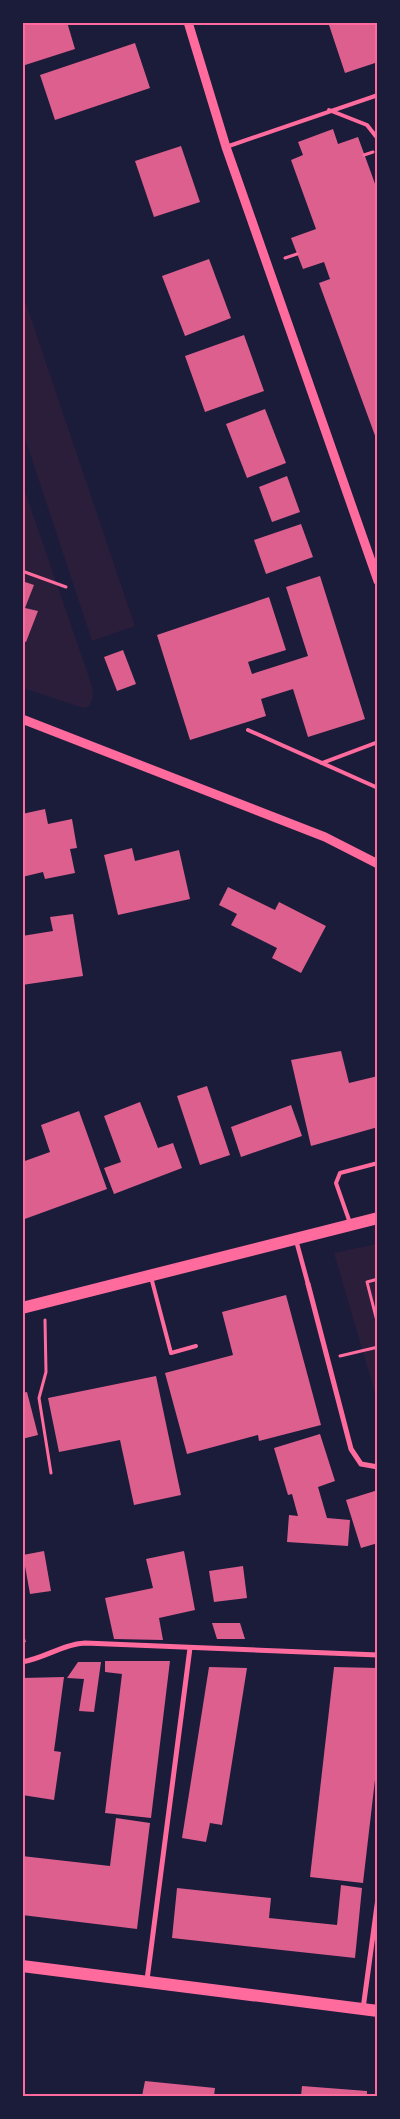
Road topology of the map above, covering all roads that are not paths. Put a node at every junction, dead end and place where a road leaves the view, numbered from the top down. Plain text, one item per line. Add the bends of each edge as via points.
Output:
1 (188, 22) edge
2 (378, 95) edge
3 (329, 110) junction
4 (378, 139) edge
5 (226, 147) junction
6 (378, 581) edge
7 (22, 719) edge
8 (248, 730) dead end
9 (378, 742) edge
10 (322, 763) junction
11 (378, 788) edge
12 (376, 863) edge
13 (378, 1163) edge
14 (378, 1218) edge
15 (351, 1225) junction
16 (296, 1238) junction
17 (150, 1274) junction
18 (308, 1284) joint
19 (22, 1308) edge
20 (196, 1346) dead end
21 (378, 1467) edge
22 (190, 1648) junction
23 (378, 1655) edge
24 (22, 1662) edge
25 (378, 1898) edge
26 (22, 1966) edge
27 (147, 1981) junction
28 (363, 2010) junction
29 (378, 2012) edge

1 - 5 street
2 - 3 lane
3 - 4 lane via 367,125
3 - 5 lane
5 - 6 street
7 - 12 street via 325,837
8 - 10 lane
9 - 10 lane
10 - 11 lane
13 - 15 lane via 340,1173 336,1183
14 - 15 main road
15 - 16 main road
16 - 17 main road
16 - 18 street
17 - 19 main road
17 - 20 lane via 171,1353
18 - 21 street via 351,1449 361,1464
22 - 23 street
22 - 24 street via 70,1644
22 - 27 street
25 - 28 street
26 - 27 main road
27 - 28 main road
28 - 29 main road

